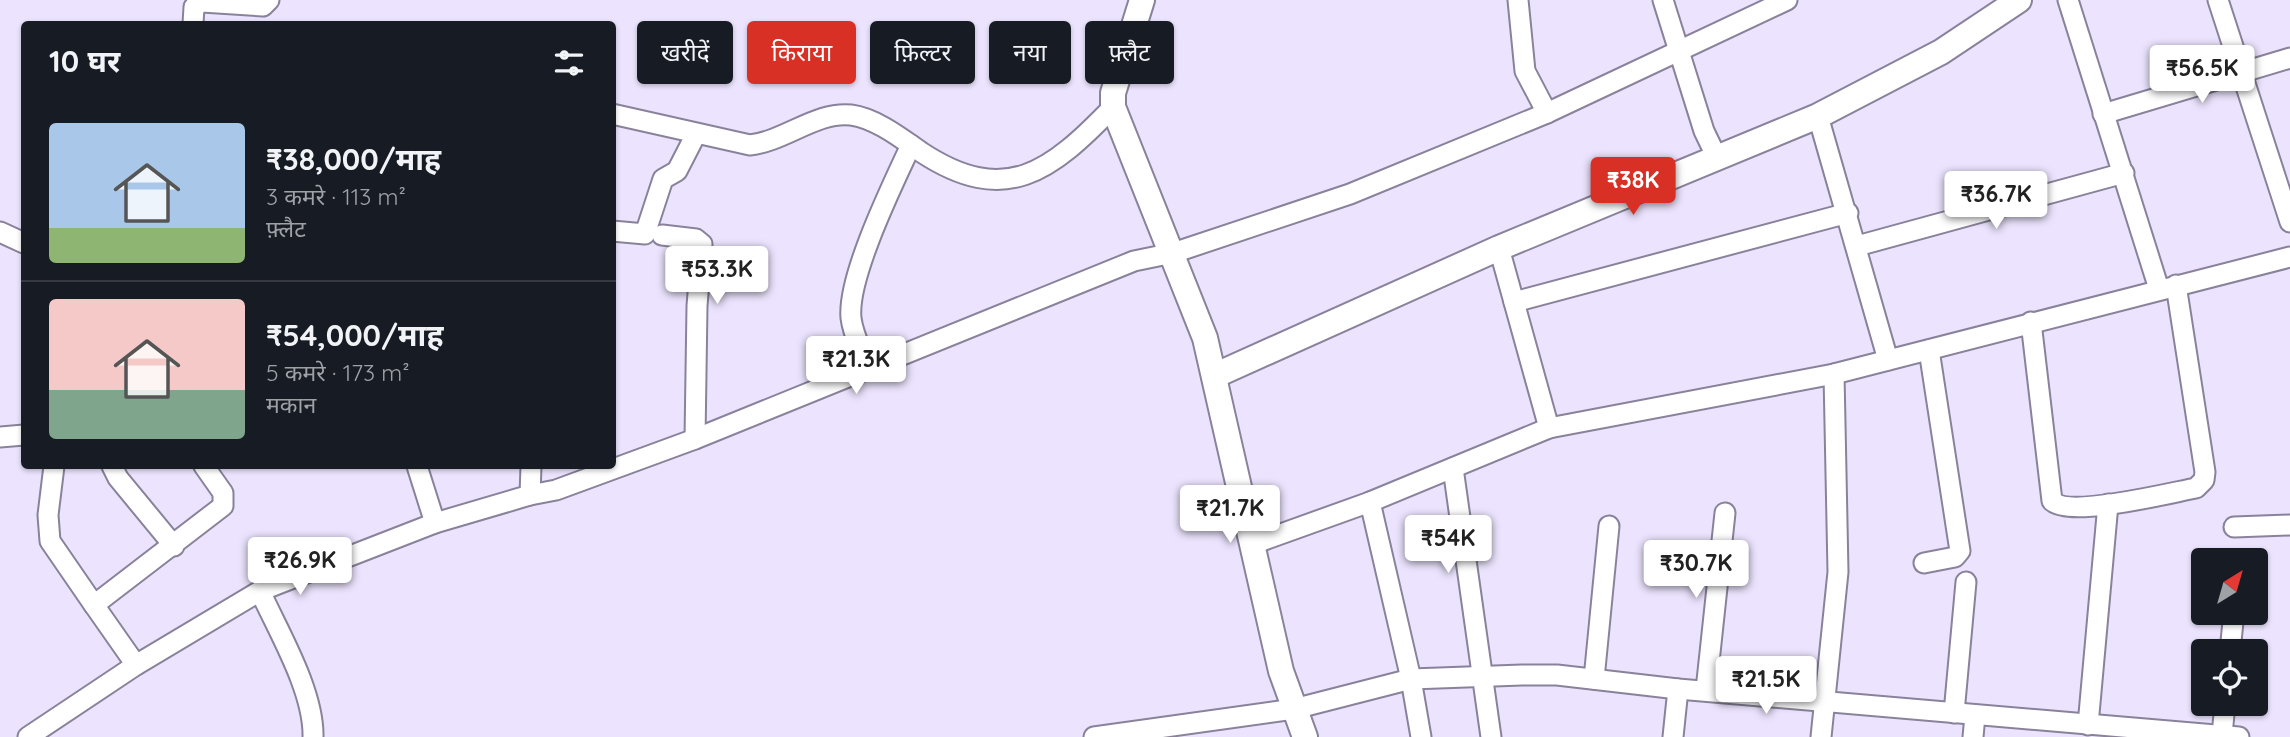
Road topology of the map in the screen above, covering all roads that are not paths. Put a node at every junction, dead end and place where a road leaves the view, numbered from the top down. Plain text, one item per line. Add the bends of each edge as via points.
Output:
1 (269, 0) edge
2 (1142, 0) edge
3 (1518, 0) edge
4 (1663, 0) edge
5 (1787, 0) edge
6 (2019, 0) edge
7 (2068, 0) edge
8 (2218, 0) edge
9 (193, 21) edge
10 (1679, 51) junction
11 (2290, 58) edge
12 (2241, 72) junction
13 (1113, 107) junction
14 (1546, 113) junction
15 (2103, 114) junction
16 (616, 115) edge
17 (1818, 116) junction
18 (696, 134) junction
19 (911, 145) junction
20 (1717, 158) junction
21 (2124, 173) junction
22 (1848, 213) junction
23 (2290, 222) edge
24 (616, 231) edge
25 (0, 232) edge
26 (662, 235) dead end
27 (21, 242) edge
28 (1857, 246) junction
29 (1499, 248) junction
30 (1173, 253) junction
31 (2290, 257) edge
32 (2167, 287) junction
33 (1514, 302) junction
34 (2031, 322) junction
35 (1929, 350) junction
36 (1888, 360) junction
37 (869, 369) junction
38 (1834, 374) junction
39 (1214, 376) junction
40 (1549, 428) junction
41 (21, 435) edge
42 (0, 437) edge
43 (695, 439) junction
44 (1453, 467) junction
45 (616, 468) edge
46 (54, 469) edge
47 (114, 469) edge
48 (206, 469) edge
49 (418, 469) edge
50 (531, 469) edge
51 (613, 469) edge
52 (530, 495) junction
53 (1370, 502) junction
54 (2108, 504) junction
55 (1725, 513) dead end
56 (435, 523) junction
57 (2290, 525) edge
58 (1609, 526) dead end
59 (2234, 527) dead end
60 (1254, 544) junction
61 (174, 546) junction
62 (1924, 563) dead end
63 (1966, 582) dead end
64 (260, 591) junction
65 (94, 606) junction
66 (136, 665) junction
67 (1484, 676) junction
68 (1411, 679) junction
69 (1594, 679) junction
70 (1678, 689) junction
71 (1706, 690) junction
72 (1825, 702) junction
73 (1294, 709) junction
74 (1954, 713) junction
75 (1975, 715) junction
76 (2227, 716) edge
77 (2088, 725) junction
78 (2231, 736) edge
79 (28, 737) edge
80 (313, 737) edge
81 (1094, 737) edge
82 (1306, 737) edge
83 (1421, 737) edge
84 (1491, 737) edge
85 (1673, 737) edge
86 (1821, 737) edge
87 (1973, 737) edge

1 - 9 street via 264,6 202,2 192,12
2 - 13 street via 1113,93
3 - 14 street via 1525,71
4 - 10 street
5 - 10 street
6 - 17 street via 1920,64
7 - 15 street
8 - 12 street
10 - 14 street
10 - 20 street
11 - 12 street
12 - 15 street
12 - 23 street
13 - 19 street via 1070,149 1040,169 1009,178 975,179 958,174
13 - 30 street
14 - 30 street via 1338,198
15 - 21 street
16 - 18 street
17 - 20 street
17 - 22 street
18 - 19 street via 750,145 768,143 820,119 850,115
18 - 24 street via 677,171 663,179 645,234
19 - 37 street via 877,219 851,306 853,328
20 - 29 street
21 - 28 street
21 - 32 street
22 - 28 street
22 - 33 street
25 - 27 street
26 - 43 street via 696,239 702,244 696,306
28 - 36 street
29 - 33 street
29 - 39 street
30 - 37 street via 1134,261
30 - 39 street via 1202,327
31 - 32 street
32 - 34 street
32 - 54 street via 2204,480 2196,488
33 - 40 street
34 - 35 street
34 - 54 street via 2052,501 2062,508
35 - 36 street
35 - 62 street via 1960,551 1955,557
36 - 38 street
37 - 43 street
38 - 40 street
38 - 72 street via 1839,572
39 - 60 street
40 - 44 street
41 - 42 street
43 - 45 street
44 - 53 street
44 - 67 street
46 - 65 street via 50,541
47 - 61 street
48 - 61 street via 223,493 223,506
49 - 56 street
50 - 52 street
51 - 52 street
52 - 56 street
53 - 60 street
53 - 68 street
54 - 77 street
55 - 71 street
56 - 64 street
57 - 59 street
58 - 69 street
60 - 73 street via 1280,671
61 - 65 street
63 - 74 street
64 - 66 street
64 - 80 street via 300,680
65 - 66 street
66 - 79 street
67 - 68 street
67 - 69 street
67 - 84 street
68 - 73 street
68 - 83 street
69 - 70 street
70 - 71 street
70 - 85 street
71 - 72 street
72 - 74 street
72 - 86 street
73 - 81 street
73 - 82 street
74 - 75 street
75 - 77 street
75 - 87 street
76 - 78 street
77 - 78 street

